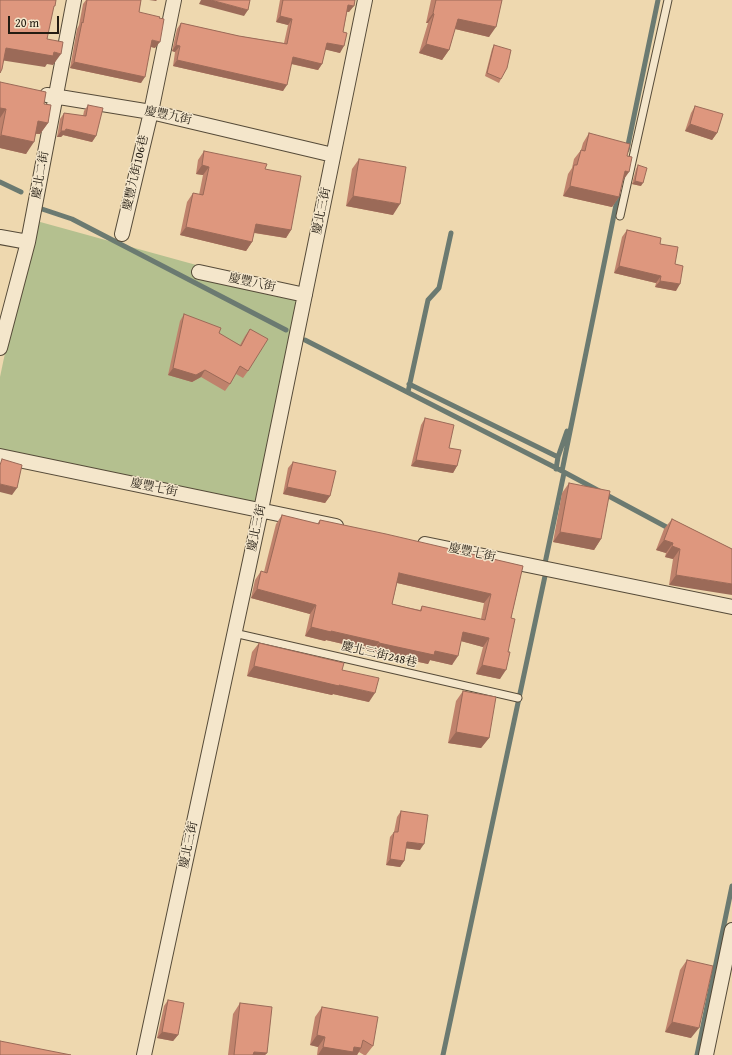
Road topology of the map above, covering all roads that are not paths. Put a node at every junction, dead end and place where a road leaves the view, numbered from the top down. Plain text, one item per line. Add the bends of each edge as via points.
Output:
1 (74, 0) edge
2 (174, 0) edge
3 (366, 0) edge
4 (668, 0) edge
5 (35, 93) edge
6 (55, 97) junction
7 (151, 112) junction
8 (334, 155) junction
9 (620, 216) dead end
10 (122, 234) dead end
11 (0, 237) edge
12 (28, 242) junction
13 (199, 272) dead end
14 (305, 295) junction
15 (1, 342) edge
16 (0, 456) edge
17 (261, 510) junction
18 (345, 527) edge
19 (414, 542) edge
20 (732, 607) edge
21 (234, 634) junction
22 (518, 698) dead end
23 (732, 930) edge
24 (144, 1055) edge
25 (706, 1055) edge

1 - 6 street, 慶北二街
2 - 7 street, 慶豐九街106巷
3 - 8 street, 慶北三街
4 - 9 lane
5 - 6 street, 慶豐九街
6 - 7 street, 慶豐九街
6 - 12 street, 慶北二街
7 - 8 street, 慶豐九街
7 - 10 street, 慶豐九街106巷
8 - 14 street, 慶北三街
11 - 12 street
12 - 15 street, 慶北二街
13 - 14 street, 慶豐八街
14 - 17 street, 慶北三街
16 - 17 street, 慶豐七街
17 - 18 street, 慶豐七街
17 - 21 street, 慶北三街
19 - 20 street, 慶豐七街
21 - 22 lane, 慶北三街248巷
21 - 24 street, 慶北三街
23 - 25 street

